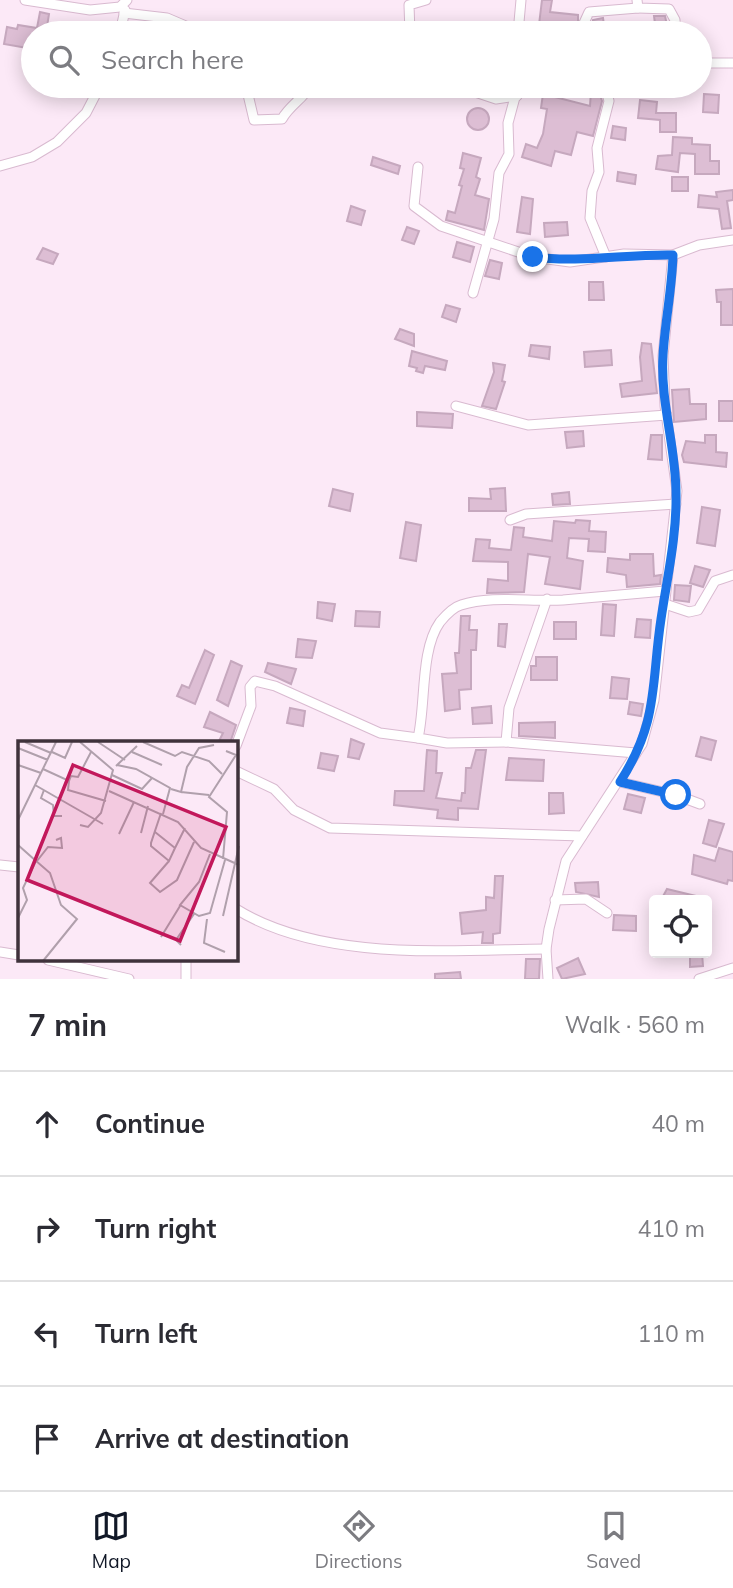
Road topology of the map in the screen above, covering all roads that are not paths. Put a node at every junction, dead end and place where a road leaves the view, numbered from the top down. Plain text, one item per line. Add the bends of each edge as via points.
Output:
1 (25, 0) edge
2 (426, 0) edge
3 (521, 0) edge
4 (126, 1) edge
5 (638, 4) edge
6 (124, 13) junction
7 (122, 21) edge
8 (174, 21) edge
9 (410, 21) edge
10 (519, 21) edge
11 (585, 21) edge
12 (675, 21) edge
13 (712, 63) edge
14 (733, 63) edge
15 (94, 98) edge
16 (249, 98) edge
17 (301, 98) edge
18 (515, 98) edge
19 (608, 98) edge
20 (0, 166) edge
21 (418, 167) dead end
22 (487, 240) junction
23 (733, 240) edge
24 (673, 255) junction
25 (606, 257) junction
26 (473, 293) dead end
27 (456, 406) dead end
28 (667, 415) junction
29 (676, 503) junction
30 (510, 520) dead end
31 (733, 575) edge
32 (665, 591) junction
33 (547, 600) junction
34 (665, 604) junction
35 (418, 738) junction
36 (238, 741) edge
37 (506, 742) junction
38 (636, 753) junction
39 (238, 772) edge
40 (620, 782) junction
41 (700, 804) dead end
42 (582, 836) junction
43 (0, 864) edge
44 (18, 867) edge
45 (555, 900) junction
46 (238, 910) edge
47 (607, 913) dead end
48 (546, 949) junction
49 (0, 952) edge
50 (18, 955) edge
51 (57, 962) edge
52 (733, 968) edge
53 (129, 979) edge
54 (548, 979) edge
55 (699, 979) edge

1 - 4 street via 90,10 120,7
2 - 9 street via 409,5
3 - 10 street
4 - 6 street
5 - 11 street via 589,12
5 - 12 street via 669,9
6 - 7 street
6 - 8 street
13 - 14 street
15 - 20 street via 86,113 48,150
16 - 17 street via 254,120 282,119
18 - 22 street via 508,123 509,154 499,173
19 - 25 street via 597,148 599,172 590,218
21 - 22 street via 414,206 441,226
22 - 25 street via 533,257 570,262
22 - 26 street
23 - 24 street
24 - 25 street
24 - 28 street via 663,356
27 - 28 street via 528,425
28 - 29 street
29 - 30 street via 526,514
29 - 32 street
31 - 34 street via 715,581 698,610
32 - 33 street
32 - 34 street
33 - 35 street via 477,601 457,606 440,622 430,646
33 - 37 street via 509,708
34 - 38 street via 654,700
35 - 36 street via 380,733 255,681
35 - 37 street via 447,743
37 - 38 street
38 - 40 street
39 - 42 street via 274,789 294,810 330,828
40 - 41 street
40 - 42 street
42 - 45 street via 566,861
43 - 44 street
45 - 47 street via 586,899
45 - 48 street
46 - 48 street via 273,927 370,948 446,952
48 - 54 street
49 - 50 street
51 - 53 street
52 - 55 street

